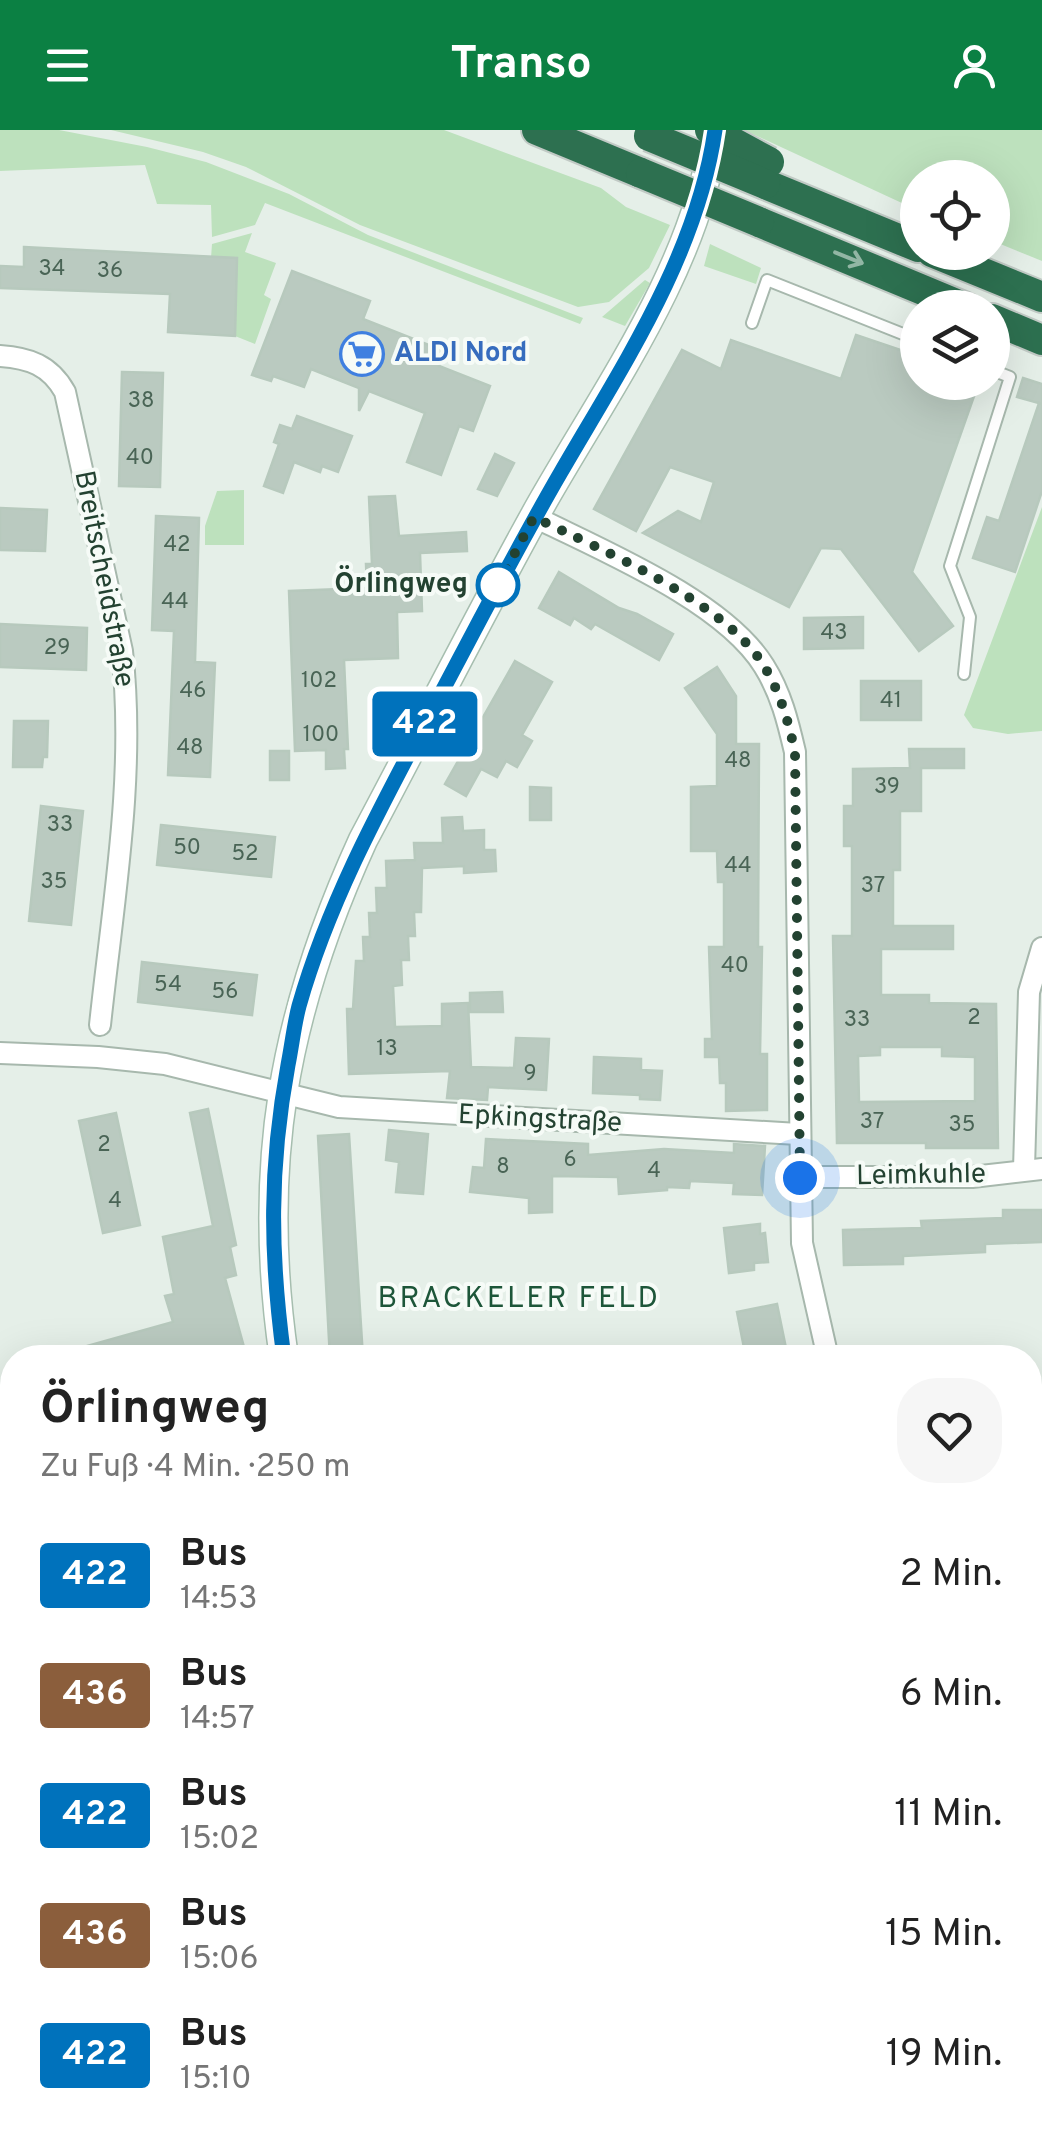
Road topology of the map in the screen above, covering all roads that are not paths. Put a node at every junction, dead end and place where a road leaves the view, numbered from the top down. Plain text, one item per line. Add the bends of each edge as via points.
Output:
1 (515, 130) edge
2 (537, 130) edge
3 (712, 130) edge
4 (642, 133) edge
5 (599, 156) junction
6 (767, 173) junction
7 (900, 238) edge
8 (975, 270) edge
9 (923, 290) edge
10 (1042, 297) edge
11 (752, 323) dead end
12 (1010, 327) edge
13 (900, 333) edge
14 (1042, 340) edge
15 (0, 356) edge
16 (1003, 400) edge
17 (534, 517) junction
18 (964, 674) dead end
19 (1042, 948) edge
20 (100, 1026) dead end
21 (0, 1053) edge
22 (283, 1093) junction
23 (798, 1134) junction
24 (1033, 1169) edge
25 (800, 1178) junction
26 (282, 1345) edge
27 (825, 1345) edge

1 - 5 highway
2 - 5 highway
3 - 6 highway, bridge
3 - 17 street via 688,231 656,315
4 - 6 highway, bridge
5 -> 9 highway, bridge
6 - 7 highway
8 - 10 highway
11 - 13 lane via 767,280
12 - 14 highway
15 - 20 street, Breitscheidstraße via 41,365 65,392 122,651 126,772
16 - 18 lane via 950,566 970,617
17 - 22 street via 346,877 300,1004
17 - 23 street via 685,595 731,628 763,664 785,708 795,752
19 - 24 street via 1029,992
21 - 22 street, Epkingstraße via 165,1064
22 - 23 street, Epkingstraße via 339,1107
22 - 26 street via 272,1224
23 - 25 street
24 - 25 street, Leimkuhle via 972,1177
25 - 27 street via 802,1243

